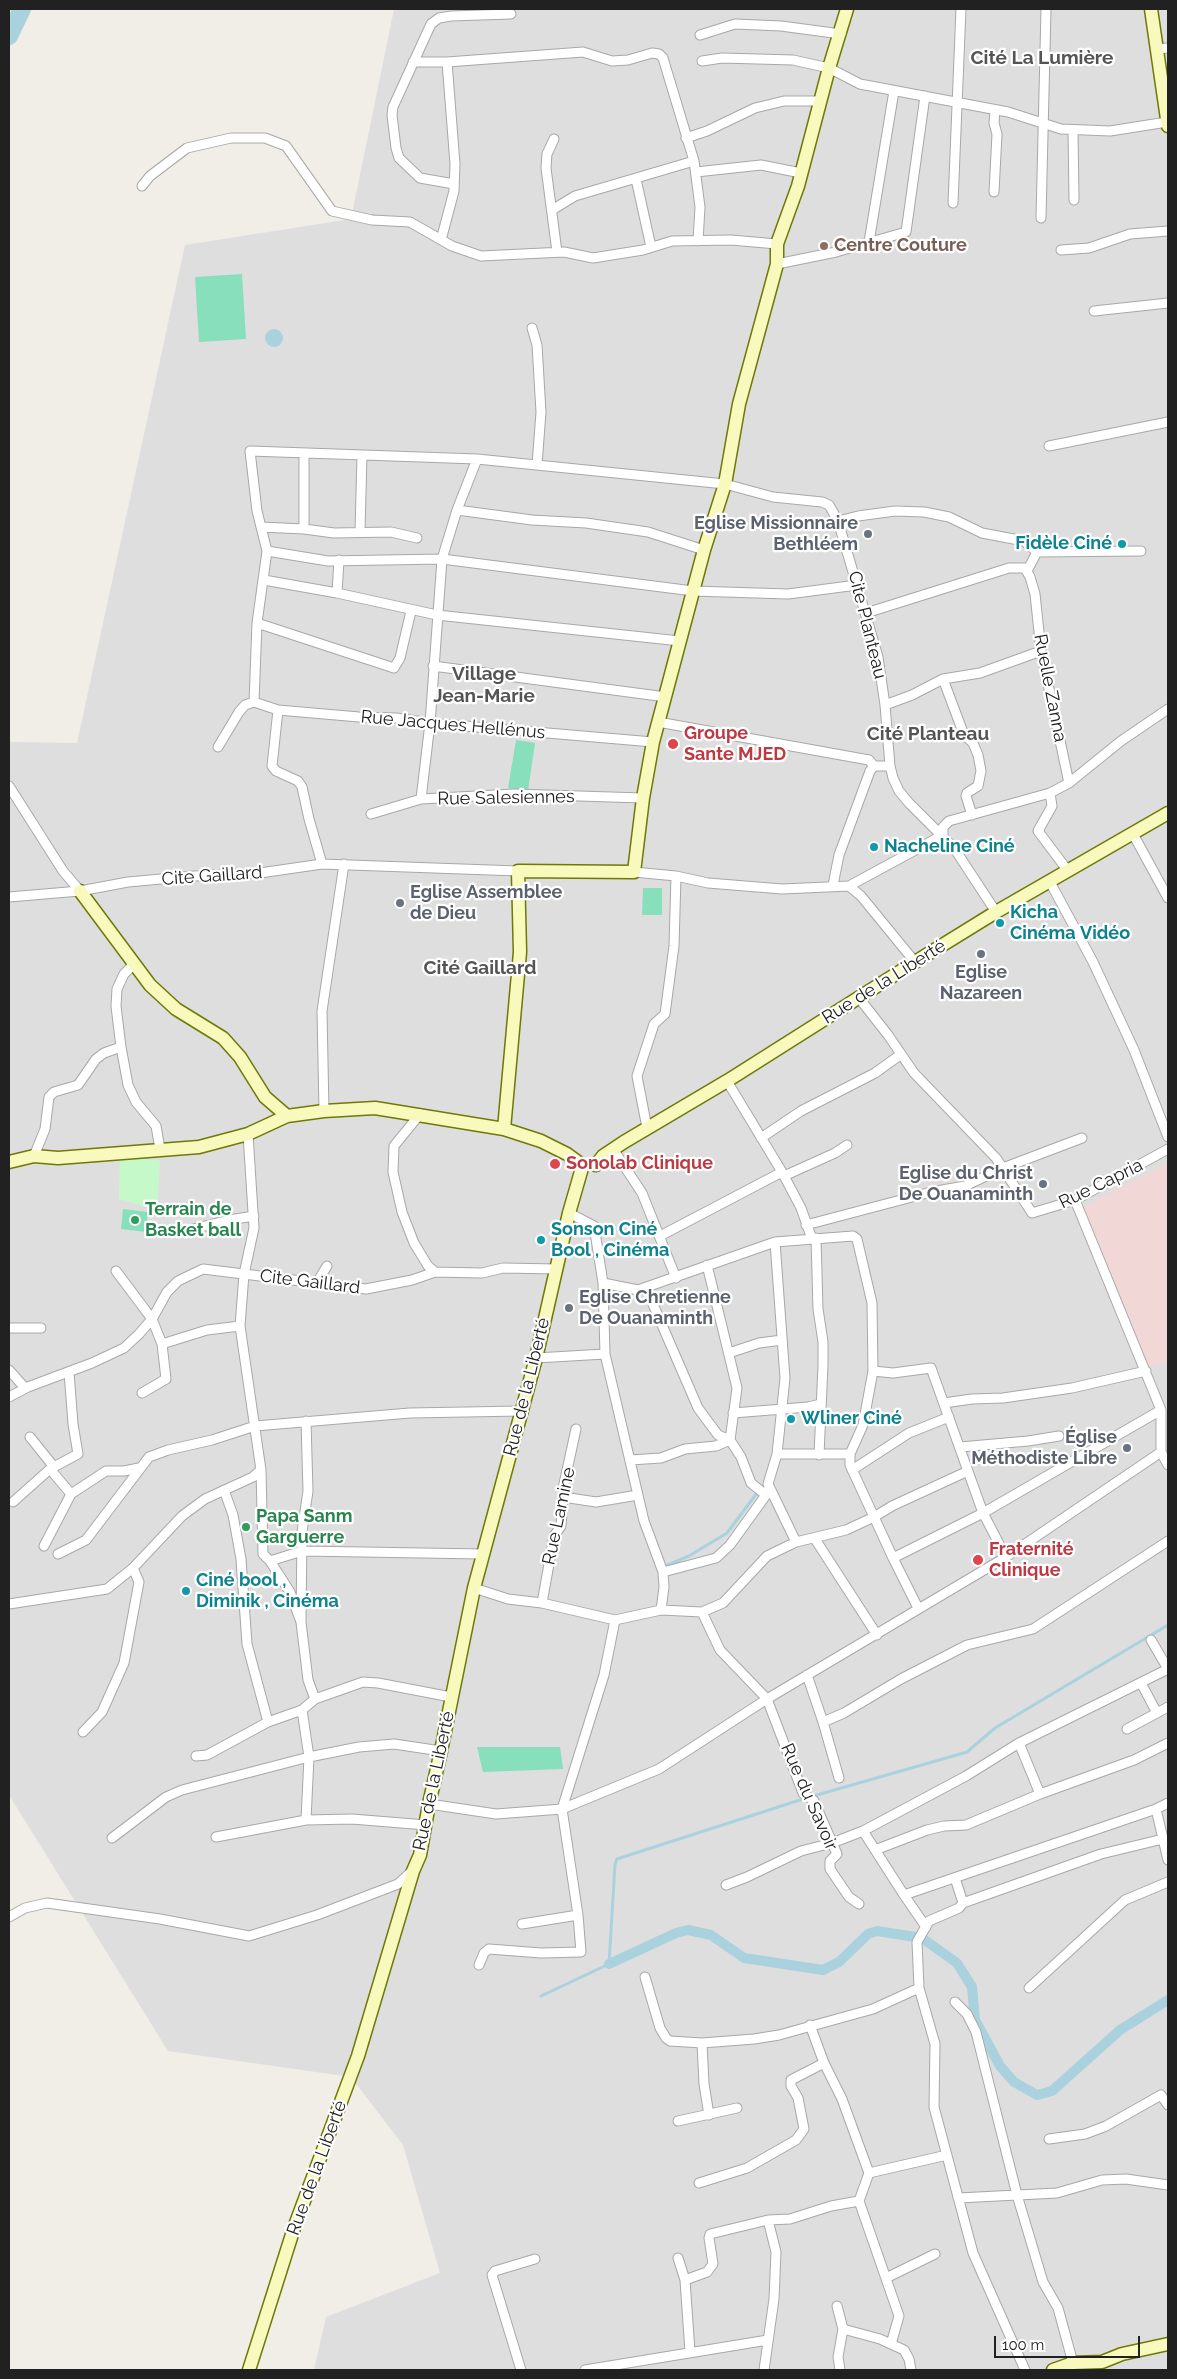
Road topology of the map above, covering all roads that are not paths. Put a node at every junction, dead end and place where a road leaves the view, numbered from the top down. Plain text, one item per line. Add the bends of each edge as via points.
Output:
1 (848, 9) edge
2 (961, 9) edge
3 (1046, 9) edge
4 (1151, 9) edge
5 (511, 14) dead end
6 (840, 34) junction
7 (700, 35) dead end
8 (1162, 49) edge
9 (702, 61) dead end
10 (413, 62) junction
11 (447, 62) junction
12 (829, 68) junction
13 (894, 91) junction
14 (925, 96) junction
15 (821, 101) junction
16 (958, 104) junction
17 (995, 110) junction
18 (1045, 123) junction
19 (1168, 124) edge
20 (1073, 130) junction
21 (686, 138) junction
22 (554, 139) dead end
23 (694, 161) junction
24 (696, 172) junction
25 (801, 173) junction
26 (636, 179) junction
27 (454, 184) junction
28 (142, 186) dead end
29 (994, 192) dead end
30 (1074, 200) dead end
31 (952, 203) dead end
32 (552, 210) junction
33 (1042, 218) dead end
34 (1168, 231) edge
35 (441, 240) junction
36 (698, 241) junction
37 (869, 242) junction
38 (776, 244) junction
39 (651, 247) junction
40 (1062, 250) dead end
41 (558, 252) junction
42 (777, 264) junction
43 (1168, 303) edge
44 (1094, 311) dead end
45 (532, 328) dead end
46 (1168, 422) edge
47 (1049, 446) dead end
48 (304, 453) junction
49 (362, 455) junction
50 (477, 459) junction
51 (537, 465) junction
52 (724, 484) junction
53 (457, 510) junction
54 (838, 521) junction
55 (261, 527) junction
56 (304, 529) junction
57 (360, 531) junction
58 (417, 538) dead end
59 (704, 550) junction
60 (267, 551) junction
61 (1141, 551) dead end
62 (1037, 552) junction
63 (339, 560) junction
64 (442, 560) junction
65 (1027, 571) junction
66 (264, 580) junction
67 (857, 585) junction
68 (693, 591) junction
69 (337, 593) junction
70 (412, 611) junction
71 (866, 613) junction
72 (437, 615) junction
73 (258, 624) junction
74 (680, 642) junction
75 (1041, 651) junction
76 (434, 666) junction
77 (943, 679) junction
78 (666, 697) junction
79 (254, 702) junction
80 (886, 705) junction
81 (278, 710) junction
82 (1168, 710) edge
83 (658, 722) junction
84 (430, 723) junction
85 (653, 742) junction
86 (218, 747) dead end
87 (874, 766) junction
88 (890, 766) junction
89 (1069, 782) junction
90 (9, 786) edge
91 (1050, 793) junction
92 (643, 798) junction
93 (421, 799) junction
94 (1168, 813) edge
95 (370, 814) dead end
96 (972, 815) junction
97 (1133, 834) junction
98 (943, 835) junction
99 (322, 864) junction
100 (344, 864) junction
101 (1068, 870) junction
102 (518, 871) junction
103 (634, 872) junction
104 (676, 876) junction
105 (1050, 882) junction
106 (833, 886) junction
107 (849, 886) junction
108 (80, 891) junction
109 (9, 896) edge
110 (1168, 898) edge
111 (996, 912) junction
112 (914, 962) junction
113 (133, 965) junction
114 (859, 998) junction
115 (122, 1047) junction
116 (900, 1055) junction
117 (727, 1081) junction
118 (324, 1111) junction
119 (420, 1114) junction
120 (287, 1116) junction
121 (647, 1128) junction
122 (504, 1129) junction
123 (248, 1134) junction
124 (1168, 1137) edge
125 (761, 1138) junction
126 (1082, 1138) dead end
127 (848, 1145) dead end
128 (160, 1149) junction
129 (1168, 1149) edge
130 (34, 1156) junction
131 (591, 1161) junction
132 (9, 1162) edge
133 (1003, 1168) junction
134 (783, 1174) junction
135 (1075, 1200) junction
136 (569, 1213) junction
137 (254, 1216) junction
138 (806, 1224) junction
139 (185, 1231) dead end
140 (660, 1236) junction
141 (814, 1239) junction
142 (776, 1242) junction
143 (707, 1265) junction
144 (327, 1266) dead end
145 (556, 1270) junction
146 (116, 1271) dead end
147 (434, 1272) junction
148 (244, 1274) junction
149 (676, 1278) junction
150 (603, 1283) junction
151 (316, 1284) junction
152 (646, 1288) junction
153 (152, 1319) junction
154 (240, 1326) junction
155 (9, 1328) edge
156 (41, 1328) dead end
157 (782, 1340) junction
158 (162, 1344) junction
159 (729, 1352) junction
160 (605, 1354) junction
161 (536, 1358) junction
162 (9, 1370) edge
163 (873, 1371) junction
164 (1146, 1371) junction
165 (69, 1372) junction
166 (25, 1388) junction
167 (142, 1393) dead end
168 (9, 1397) edge
169 (944, 1403) junction
170 (821, 1404) junction
171 (782, 1408) junction
172 (1162, 1410) junction
173 (522, 1411) junction
174 (733, 1413) junction
175 (949, 1417) junction
176 (306, 1420) junction
177 (255, 1426) junction
178 (576, 1429) dead end
179 (1059, 1436) dead end
180 (30, 1437) dead end
181 (730, 1440) junction
182 (960, 1447) junction
183 (1161, 1452) junction
184 (777, 1454) junction
185 (850, 1454) junction
186 (819, 1455) junction
187 (630, 1460) junction
188 (1168, 1465) edge
189 (52, 1468) junction
190 (139, 1468) junction
191 (261, 1470) junction
192 (852, 1470) junction
193 (968, 1471) junction
194 (768, 1484) junction
195 (224, 1490) junction
196 (71, 1494) junction
197 (638, 1495) junction
198 (766, 1495) junction
199 (563, 1497) junction
200 (14, 1502) dead end
201 (984, 1513) junction
202 (874, 1517) junction
203 (815, 1539) junction
204 (1168, 1541) edge
205 (796, 1542) junction
206 (44, 1546) dead end
207 (302, 1551) junction
208 (58, 1554) dead end
209 (483, 1554) junction
210 (1006, 1557) junction
211 (892, 1558) junction
212 (270, 1561) junction
213 (134, 1568) junction
214 (663, 1572) junction
215 (474, 1588) junction
216 (542, 1603) junction
217 (9, 1604) edge
218 (918, 1608) junction
219 (661, 1610) junction
220 (702, 1612) junction
221 (615, 1620) junction
222 (301, 1622) junction
223 (877, 1635) junction
224 (1151, 1640) dead end
225 (1168, 1669) edge
226 (807, 1675) junction
227 (1142, 1683) junction
228 (451, 1696) junction
229 (315, 1699) junction
230 (767, 1699) junction
231 (1168, 1707) edge
232 (302, 1710) junction
233 (1158, 1713) junction
234 (268, 1722) junction
235 (823, 1722) junction
236 (1127, 1729) dead end
237 (83, 1732) dead end
238 (1019, 1743) junction
239 (1168, 1743) edge
240 (441, 1751) junction
241 (196, 1756) dead end
242 (309, 1757) junction
243 (839, 1778) dead end
244 (1040, 1794) junction
245 (1168, 1803) edge
246 (429, 1804) junction
247 (562, 1809) junction
248 (1156, 1809) junction
249 (306, 1820) junction
250 (426, 1825) junction
251 (863, 1830) junction
252 (216, 1837) dead end
253 (112, 1838) dead end
254 (1163, 1839) junction
255 (832, 1843) junction
256 (875, 1850) junction
257 (1168, 1860) edge
258 (412, 1871) junction
259 (955, 1878) junction
260 (1168, 1882) edge
261 (726, 1885) dead end
262 (904, 1895) junction
263 (963, 1902) junction
264 (859, 1904) dead end
265 (578, 1915) junction
266 (9, 1917) edge
267 (522, 1924) dead end
268 (924, 1930) junction
269 (479, 1965) dead end
270 (645, 1977) dead end
271 (919, 1988) junction
272 (1029, 1988) dead end
273 (955, 2002) dead end
274 (810, 2026) junction
275 (702, 2043) junction
276 (824, 2063) junction
277 (1165, 2092) edge
278 (1168, 2105) edge
279 (737, 2108) dead end
280 (708, 2116) junction
281 (678, 2121) dead end
282 (1049, 2139) dead end
283 (947, 2155) junction
284 (869, 2173) junction
285 (699, 2183) dead end
286 (1168, 2185) edge
287 (1017, 2194) junction
288 (958, 2198) junction
289 (860, 2201) junction
290 (768, 2220) junction
291 (935, 2254) dead end
292 (678, 2258) dead end
293 (535, 2259) dead end
294 (886, 2278) junction
295 (685, 2280) junction
296 (837, 2306) dead end
297 (843, 2329) junction
298 (768, 2340) junction
299 (891, 2344) junction
300 (1168, 2344) edge
301 (690, 2352) junction
302 (1073, 2363) junction
303 (1103, 2366) edge
304 (249, 2370) edge
305 (521, 2370) edge
306 (585, 2370) edge
307 (764, 2370) edge
308 (840, 2370) edge
309 (910, 2370) edge
310 (1025, 2370) edge
311 (1053, 2370) edge

1 - 6 street
2 - 16 street
3 - 18 street
4 - 8 street
5 - 10 street via 439,18 431,24
6 - 7 street via 735,24
6 - 12 street
8 - 19 street
9 - 12 street via 722,58 794,60
10 - 11 street
10 - 27 street via 393,107 399,158 420,178
11 - 21 street via 583,52 612,61 659,54 663,58
11 - 27 street via 454,132
12 - 13 street via 860,84
12 - 15 street
13 - 14 street
13 - 37 street
14 - 16 street
14 - 37 street via 906,232
15 - 21 street via 784,101 755,108
15 - 25 street
16 - 17 street
16 - 31 street
17 - 18 street
17 - 29 street
18 - 20 street via 1061,130
18 - 33 street
19 - 20 street via 1110,131
20 - 30 street
21 - 23 street
22 - 32 street via 547,154 546,168
23 - 24 street
23 - 26 street
24 - 25 street via 761,165
24 - 36 street via 700,207
25 - 38 street
26 - 32 street via 575,196
26 - 39 street
27 - 35 street
28 - 35 street via 187,148 231,138 266,138 286,146 332,211 372,220 410,222
32 - 41 street
34 - 40 street via 1130,234 1089,248
35 - 41 street via 481,256
36 - 38 street
36 - 39 street via 672,241
37 - 42 street
38 - 42 street
39 - 41 street via 593,258
42 - 52 street via 739,404
43 - 44 street
45 - 51 street via 541,412
46 - 47 street
48 - 49 street, Cite Planteau
48 - 55 street, Cite Planteau via 250,451
48 - 56 street
49 - 50 street, Cite Planteau
49 - 57 street
50 - 51 street, Cite Planteau
50 - 53 street
51 - 52 street, Cite Planteau
52 - 54 street, Cite Planteau via 772,497 822,502
52 - 59 street
53 - 59 street via 648,532
53 - 64 street
54 - 62 street via 895,511 924,512 949,517 982,533 1024,541
54 - 67 street, Cite Planteau
55 - 56 street
55 - 60 street
56 - 57 street via 334,533
57 - 58 street via 391,532
59 - 68 street
60 - 63 street
60 - 66 street
61 - 62 street
62 - 65 street
63 - 64 street
63 - 69 street
64 - 68 street
64 - 72 street
65 - 71 street via 1025,568 1009,568
65 - 75 street, Ruelle Zanna via 1035,594
66 - 69 street
66 - 73 street
67 - 68 street via 788,594
67 - 71 street, Cite Planteau
68 - 74 street
69 - 70 street
70 - 72 street
70 - 73 street via 400,658 394,668
71 - 80 street, Cite Planteau via 878,656
72 - 74 street
72 - 76 street
73 - 79 street
74 - 78 street
75 - 77 street via 980,673
75 - 89 street, Ruelle Zanna
76 - 78 street
76 - 84 street
77 - 80 street
77 - 96 street via 964,735 978,755 981,771 978,786 966,793
78 - 83 street
79 - 81 street, Rue Jacques Hellénus
79 - 86 street via 239,712
80 - 88 street, Cite Planteau
81 - 84 street, Rue Jacques Hellénus
81 - 99 street via 272,766 276,772 298,781 302,786
82 - 89 street via 1121,741
83 - 85 street
83 - 87 street via 869,760
84 - 85 street, Rue Jacques Hellénus
84 - 93 street
85 - 92 street
87 - 88 street
87 - 106 street via 839,856
88 - 98 street, Cite Planteau via 899,791
89 - 91 street
90 - 108 street via 63,871
91 - 96 street
91 - 101 street via 1052,806 1038,831
92 - 93 street, Rue Salesiennes via 514,794
92 - 103 street
93 - 95 street, Rue Salesiennes
94 - 97 street, Rue de la Liberté
96 - 98 street via 949,822 943,827
97 - 101 street, Rue de la Liberté
97 - 110 street
98 - 107 street
98 - 111 street, Cite Planteau
99 - 100 street, Cite Gaillard
99 - 108 street, Cite Gaillard via 260,873 128,882
100 - 102 street, Cite Gaillard via 379,868
100 - 118 street via 322,1011
101 - 105 street, Rue de la Liberté
102 - 103 street, Cite Gaillard
102 - 122 street via 520,952
103 - 104 street
104 - 106 street via 708,883 782,888
104 - 121 street via 674,946 665,1014 654,1024 638,1076
105 - 111 street, Rue de la Liberté
105 - 124 street via 1098,970
106 - 107 street
107 - 112 street via 861,896
108 - 109 street, Cite Gaillard
108 - 113 street
111 - 112 street, Rue de la Liberté
112 - 114 street, Rue de la Liberté
113 - 115 street via 117,989
113 - 120 street via 176,1009 223,1038 240,1057 264,1097
114 - 116 street
114 - 117 street, Rue de la Liberté
115 - 128 street via 128,1085 136,1102 156,1126
115 - 130 street via 96,1059 78,1085 48,1097 46,1129
116 - 125 street via 876,1073 801,1111
116 - 133 street
117 - 121 street, Rue de la Liberté
117 - 125 street
118 - 119 street via 376,1108
118 - 120 street
119 - 122 street
119 - 147 street via 394,1146 393,1172 402,1212 414,1243
120 - 123 street
121 - 131 street, Rue de la Liberté
122 - 131 street
123 - 128 street via 199,1146
123 - 137 street
125 - 134 street
126 - 133 street
127 - 134 street
128 - 130 street via 58,1158
129 - 135 street, Rue Capria
130 - 132 street
131 - 136 street, Rue de la Liberté via 579,1181
131 - 140 street via 642,1193
133 - 135 street, Rue Capria via 1032,1213
133 - 138 street via 965,1186
134 - 138 street
134 - 140 street
135 - 164 street
136 - 145 street, Rue de la Liberté
136 - 150 street via 594,1226
137 - 139 street
137 - 148 street
138 - 141 street
140 - 149 street
141 - 142 street
141 - 163 street via 857,1238 872,1303
141 - 170 street via 823,1342
142 - 143 street
142 - 157 street
143 - 149 street
143 - 159 street
144 - 151 street
145 - 147 street, Cite Gaillard via 504,1268 482,1273
145 - 161 street, Rue de la Liberté
146 - 153 street
147 - 151 street, Cite Gaillard via 366,1289
148 - 151 street, Cite Gaillard
148 - 153 street, Cite Gaillard via 204,1269 191,1273 167,1292
148 - 154 street
149 - 152 street
150 - 152 street via 638,1290
150 - 160 street
152 - 181 street via 698,1408 718,1434
153 - 158 street
153 - 165 street, Cite Gaillard via 124,1348
154 - 158 street via 207,1330
154 - 177 street
155 - 156 street
157 - 159 street
157 - 171 street via 785,1378
158 - 167 street via 166,1379
159 - 174 street via 737,1388
160 - 161 street
160 - 187 street
161 - 173 street, Rue de la Liberté
162 - 166 street
163 - 169 street via 893,1373 930,1368
163 - 185 street via 863,1425
164 - 169 street via 1072,1388
164 - 172 street
165 - 166 street, Cite Gaillard
165 - 189 street via 78,1454
166 - 168 street, Cite Gaillard
169 - 175 street
170 - 171 street
170 - 186 street
171 - 174 street
171 - 184 street
172 - 183 street
172 - 201 street
173 - 176 street
173 - 209 street, Rue de la Liberté
174 - 181 street
175 - 182 street
175 - 192 street via 909,1433
176 - 177 street
176 - 207 street via 308,1491
177 - 190 street via 168,1450 149,1457
177 - 191 street
178 - 199 street, Rue Lamine
179 - 182 street
180 - 189 street
181 - 187 street via 661,1458
181 - 198 street via 751,1483
182 - 193 street
183 - 188 street
183 - 210 street
184 - 186 street
184 - 194 street
185 - 186 street
185 - 192 street
187 - 197 street
189 - 196 street
189 - 200 street
190 - 196 street via 124,1472 106,1471
190 - 208 street via 86,1540
191 - 195 street
191 - 212 street via 263,1554
192 - 202 street
193 - 201 street
193 - 202 street
194 - 198 street
194 - 205 street
195 - 213 street via 205,1498 182,1516
195 - 234 street via 233,1515 241,1559 247,1644
196 - 206 street
197 - 199 street via 596,1502
197 - 214 street
198 - 214 street via 730,1545 716,1558
199 - 216 street, Rue Lamine via 561,1526 554,1536
201 - 210 street
201 - 211 street
202 - 203 street
202 - 211 street
203 - 205 street
203 - 223 street
204 - 235 street via 1033,1629 967,1645
205 - 220 street via 767,1556 723,1603
207 - 209 street
207 - 212 street
207 - 222 street
209 - 215 street, Rue de la Liberté
210 - 218 street
211 - 218 street
212 - 222 street via 290,1592
213 - 217 street via 107,1589
213 - 237 street via 139,1582 124,1663 102,1712
214 - 219 street
215 - 216 street via 508,1599
215 - 228 street, Rue de la Liberté
216 - 221 street
218 - 223 street
219 - 220 street
219 - 221 street
220 - 230 street, Rue du Savoir via 720,1650
221 - 247 street via 604,1675
222 - 229 street via 308,1680
223 - 226 street
224 - 225 street
225 - 227 street
226 - 230 street
226 - 235 street
227 - 233 street
227 - 238 street
228 - 229 street via 363,1682
228 - 240 street, Rue de la Liberté
229 - 232 street
230 - 247 street via 658,1769
230 - 255 street, Rue du Savoir via 803,1793 810,1798
231 - 233 street
232 - 234 street
232 - 242 street
233 - 236 street
234 - 241 street via 207,1755
235 - 243 street
238 - 244 street
238 - 251 street via 966,1776
239 - 244 street via 1134,1760
240 - 242 street via 394,1744
240 - 246 street, Rue de la Liberté
242 - 249 street
242 - 253 street via 182,1790 166,1797
244 - 256 street via 966,1825 927,1830
245 - 248 street
246 - 247 street via 496,1814
246 - 250 street, Rue de la Liberté
247 - 265 street
248 - 254 street
248 - 259 street
249 - 250 street via 352,1819
249 - 252 street
250 - 258 street, Rue de la Liberté via 420,1855
251 - 255 street
251 - 256 street
254 - 257 street
254 - 263 street via 1101,1854
255 - 261 street via 801,1851
255 - 264 street, Rue du Savoir via 837,1854 830,1861 830,1869 848,1896
256 - 262 street
258 - 266 street via 398,1884 317,1915 249,1936 160,1918 47,1903 25,1908
258 - 304 street, Rue de la Liberté via 358,2056 294,2228
259 - 262 street
259 - 263 street
260 - 272 street via 1125,1900
262 - 268 street
263 - 268 street via 959,1908 929,1921
265 - 267 street
265 - 269 street via 582,1949 579,1953 493,1948 484,1952
268 - 271 street via 918,1942
270 - 275 street via 666,2038
271 - 274 street via 873,2009
271 - 283 street via 935,2044 934,2107
273 - 287 street via 967,2014 976,2032
274 - 275 street via 754,2039
274 - 276 street
275 - 280 street
276 - 284 street via 842,2099
276 - 285 street via 791,2080 804,2129 796,2140 747,2168
277 - 278 street
277 - 282 street via 1106,2126 1085,2134
279 - 280 street
280 - 281 street
283 - 284 street
283 - 288 street
284 - 289 street
286 - 287 street via 1126,2179 1102,2180 1057,2193
287 - 288 street
287 - 302 street via 1043,2282 1058,2308
288 - 310 street via 973,2253
289 - 290 street via 790,2219
289 - 294 street
290 - 295 street via 710,2234 713,2264 706,2272
290 - 298 street via 776,2252
291 - 294 street
292 - 295 street
293 - 305 street via 495,2271 492,2275
294 - 299 street via 899,2316
295 - 301 street
296 - 297 street
297 - 299 street
297 - 308 street via 838,2358
298 - 301 street
298 - 307 street
299 - 309 street via 904,2350
300 - 303 street via 1137,2350
301 - 306 street
302 - 303 street
302 - 311 street

